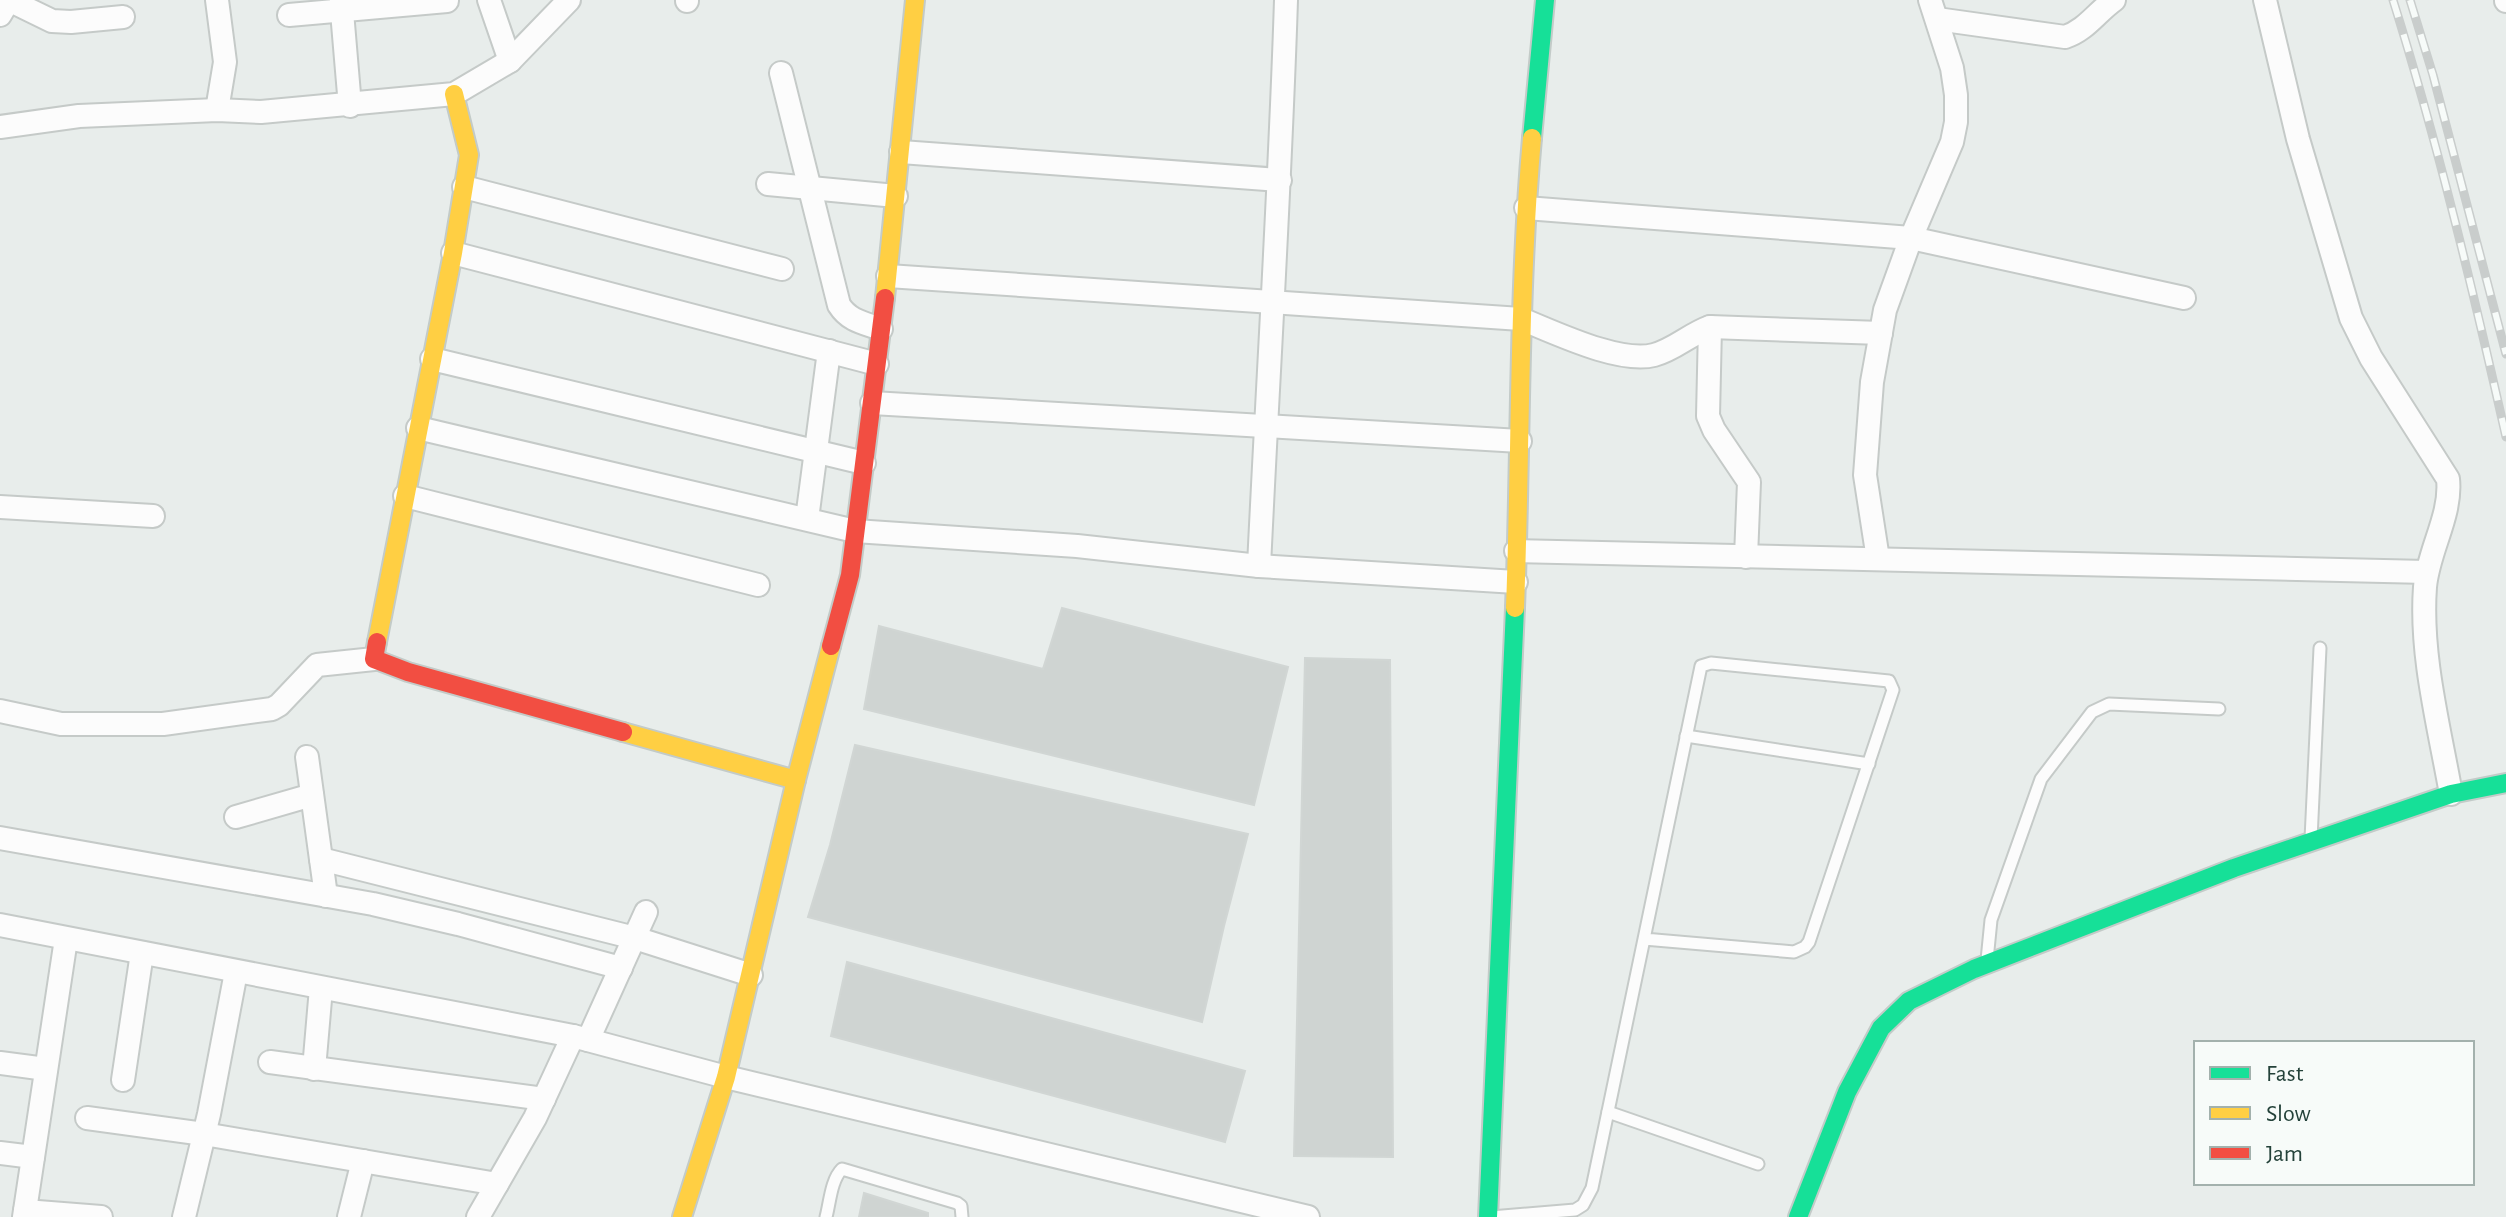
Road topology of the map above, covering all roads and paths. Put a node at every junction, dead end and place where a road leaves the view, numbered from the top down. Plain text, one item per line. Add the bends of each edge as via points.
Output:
1 (217, 0) edge
2 (489, 0) edge
3 (569, 0) edge
4 (915, 0) edge
5 (1286, 0) edge
6 (1545, 0) edge
7 (2114, 0) edge
8 (2265, 0) edge
9 (447, 1) edge
10 (342, 5) edge
11 (1934, 9) edge
12 (0, 15) edge
13 (289, 15) dead end
14 (123, 17) dead end
15 (510, 61) junction
16 (781, 73) dead end
17 (454, 94) junction
18 (350, 106) junction
19 (217, 110) junction
20 (0, 127) edge
21 (901, 152) junction
22 (1280, 180) junction
23 (768, 184) dead end
24 (464, 187) junction
25 (811, 188) junction
26 (896, 196) junction
27 (1526, 208) junction
28 (1911, 238) junction
29 (453, 253) junction
30 (782, 269) dead end
31 (888, 276) junction
32 (2184, 298) dead end
33 (1271, 301) junction
34 (1521, 319) junction
35 (1710, 327) junction
36 (881, 329) junction
37 (1881, 333) junction
38 (829, 351) junction
39 (432, 359) junction
40 (877, 364) junction
41 (872, 403) junction
42 (1266, 425) junction
43 (418, 428) junction
44 (1520, 441) junction
45 (815, 451) junction
46 (864, 463) junction
47 (405, 496) junction
48 (0, 507) edge
49 (153, 516) dead end
50 (807, 519) junction
51 (855, 531) junction
52 (1516, 551) junction
53 (1746, 557) junction
54 (1878, 559) junction
55 (1259, 566) junction
56 (2427, 572) junction
57 (1516, 582) junction
58 (758, 585) dead end
59 (2320, 648) dead end
60 (374, 659) junction
61 (2219, 709) dead end
62 (0, 711) edge
63 (1686, 736) junction
64 (307, 757) dead end
65 (1869, 764) junction
66 (796, 780) junction
67 (2506, 783) edge
68 (2451, 794) junction
69 (312, 795) junction
70 (236, 817) dead end
71 (0, 838) edge
72 (2311, 842) junction
73 (321, 859) junction
74 (326, 896) junction
75 (646, 912) dead end
76 (0, 925) edge
77 (635, 938) junction
78 (66, 939) junction
79 (1644, 939) junction
80 (142, 953) junction
81 (1987, 964) junction
82 (621, 968) junction
83 (236, 972) junction
84 (751, 975) junction
85 (321, 988) junction
86 (581, 1038) junction
87 (270, 1062) dead end
88 (0, 1063) edge
89 (46, 1069) junction
90 (314, 1069) junction
91 (726, 1077) junction
92 (123, 1080) dead end
93 (544, 1099) junction
94 (1608, 1112) junction
95 (87, 1118) dead end
96 (204, 1134) junction
97 (0, 1153) edge
98 (33, 1157) junction
99 (363, 1161) junction
100 (1758, 1164) dead end
101 (497, 1184) junction
102 (24, 1214) edge
103 (101, 1217) edge
104 (184, 1217) edge
105 (349, 1217) edge
106 (478, 1217) edge
107 (682, 1217) edge
108 (826, 1217) edge
109 (962, 1217) edge
110 (1307, 1217) edge
111 (1490, 1217) edge
112 (1798, 1217) edge

1 - 19 street via 225,62
2 - 15 street
3 - 15 street
4 - 21 street
5 - 22 street
6 - 27 street
7 - 11 street via 2086,27 2065,37
8 - 56 street via 2298,139 2351,318 2448,479 2448,498
9 - 10 street
10 - 13 street
10 - 18 street
11 - 28 street via 1952,68 1956,122
12 - 14 street via 9,0 52,21
15 - 17 street
16 - 25 street
17 - 18 street
17 - 24 street via 469,155
18 - 19 street
19 - 20 street via 79,116
21 - 22 street
21 - 26 street
22 - 33 street
23 - 25 street
24 - 29 street
24 - 30 street
25 - 26 street
25 - 36 street via 839,305 845,315
26 - 31 street
27 - 28 street
27 - 34 street
28 - 32 street
28 - 37 street
29 - 38 street
29 - 39 street
31 - 33 street
31 - 36 street
33 - 34 street
33 - 42 street
34 - 35 street via 1587,345 1638,357 1667,351
34 - 44 street
35 - 37 street
35 - 53 street via 1708,416 1749,482
36 - 40 street
37 - 54 street via 1865,475
38 - 40 street
38 - 45 street
39 - 43 street
39 - 45 street
40 - 41 street
41 - 42 street
41 - 46 street
42 - 44 street
42 - 55 street
43 - 47 street
43 - 50 street
44 - 52 street
45 - 46 street
45 - 50 street
46 - 51 street
47 - 58 street
47 - 60 street
48 - 49 street
50 - 51 street
51 - 55 street via 1077,546
51 - 66 street via 850,575
52 - 53 street
52 - 57 street
53 - 54 street
54 - 56 street
55 - 57 street
56 - 68 street via 2427,655
57 - 111 street
59 - 72 lane
60 - 62 street via 317,665 272,709 220,718 75,724
60 - 66 street
61 - 81 lane via 2109,704 2092,712 2041,779 1991,920
63 - 65 lane
63 - 65 lane via 1698,670 1704,663 1889,681 1893,690
63 - 79 lane
64 - 69 street
65 - 79 lane via 1805,947 1794,952
66 - 84 street
67 - 68 street
68 - 72 street
69 - 70 street
69 - 73 street
71 - 74 street
72 - 81 street
73 - 74 street
73 - 77 street
74 - 82 street via 458,924
75 - 77 street
76 - 78 street
77 - 82 street
77 - 84 street
78 - 80 street
78 - 89 street
79 - 94 lane
80 - 83 street
80 - 92 street
81 - 112 street via 1909,1001 1881,1028 1847,1092
82 - 86 street
83 - 85 street
83 - 96 street
84 - 91 street
85 - 86 street
85 - 90 street
86 - 91 street
86 - 93 street
87 - 90 street
88 - 89 street
89 - 98 street
90 - 93 street
91 - 107 street
91 - 110 street
93 - 101 street
94 - 100 lane
94 - 111 lane via 1592,1188 1583,1205 1566,1212
95 - 96 street
96 - 99 street
96 - 104 street
97 - 98 street
98 - 102 street
99 - 101 street
99 - 105 street
101 - 106 street
102 - 103 street
108 - 109 lane via 842,1169 957,1203

